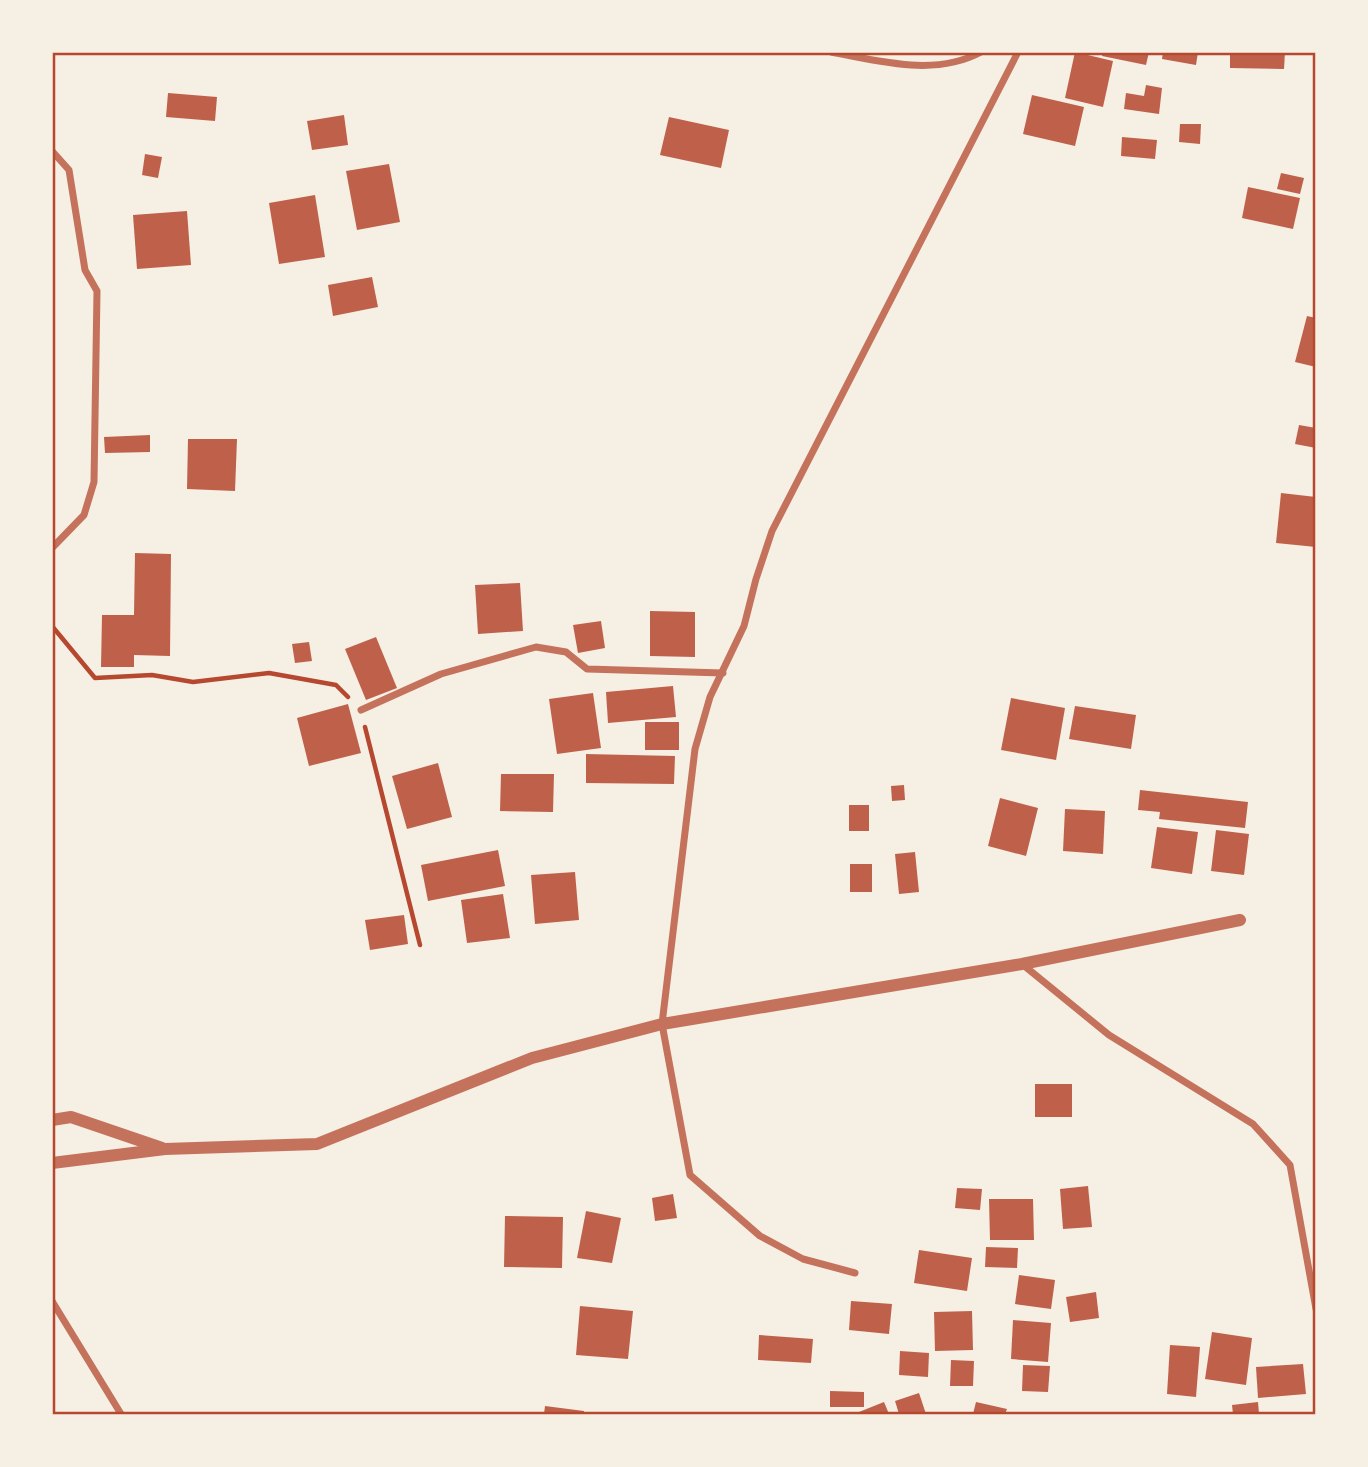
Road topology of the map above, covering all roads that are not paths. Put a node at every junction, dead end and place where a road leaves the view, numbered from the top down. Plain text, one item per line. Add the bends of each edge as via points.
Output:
1 (831, 52) edge
2 (981, 52) edge
3 (1018, 52) edge
4 (52, 151) edge
5 (52, 548) edge
6 (723, 673) junction
7 (361, 710) road end
8 (1240, 920) dead end
9 (1022, 964) junction
10 (662, 1024) junction
11 (52, 1120) edge
12 (165, 1149) junction
13 (52, 1163) edge
14 (855, 1273) dead end
15 (52, 1301) edge
16 (1315, 1309) edge
17 (121, 1415) edge

1 - 2 street via 930,67
3 - 6 street via 772,531 744,626
4 - 5 street via 69,170 85,270 97,291 94,482 84,515
6 - 7 street via 587,669 566,652 536,648 441,674
6 - 10 street via 710,697 695,749
8 - 9 street
9 - 10 street
9 - 16 street via 1109,1035 1253,1124 1290,1165
10 - 12 street via 532,1058 317,1144
10 - 14 street via 690,1175 760,1236 803,1259
11 - 12 street via 71,1118
12 - 13 street
15 - 17 street

